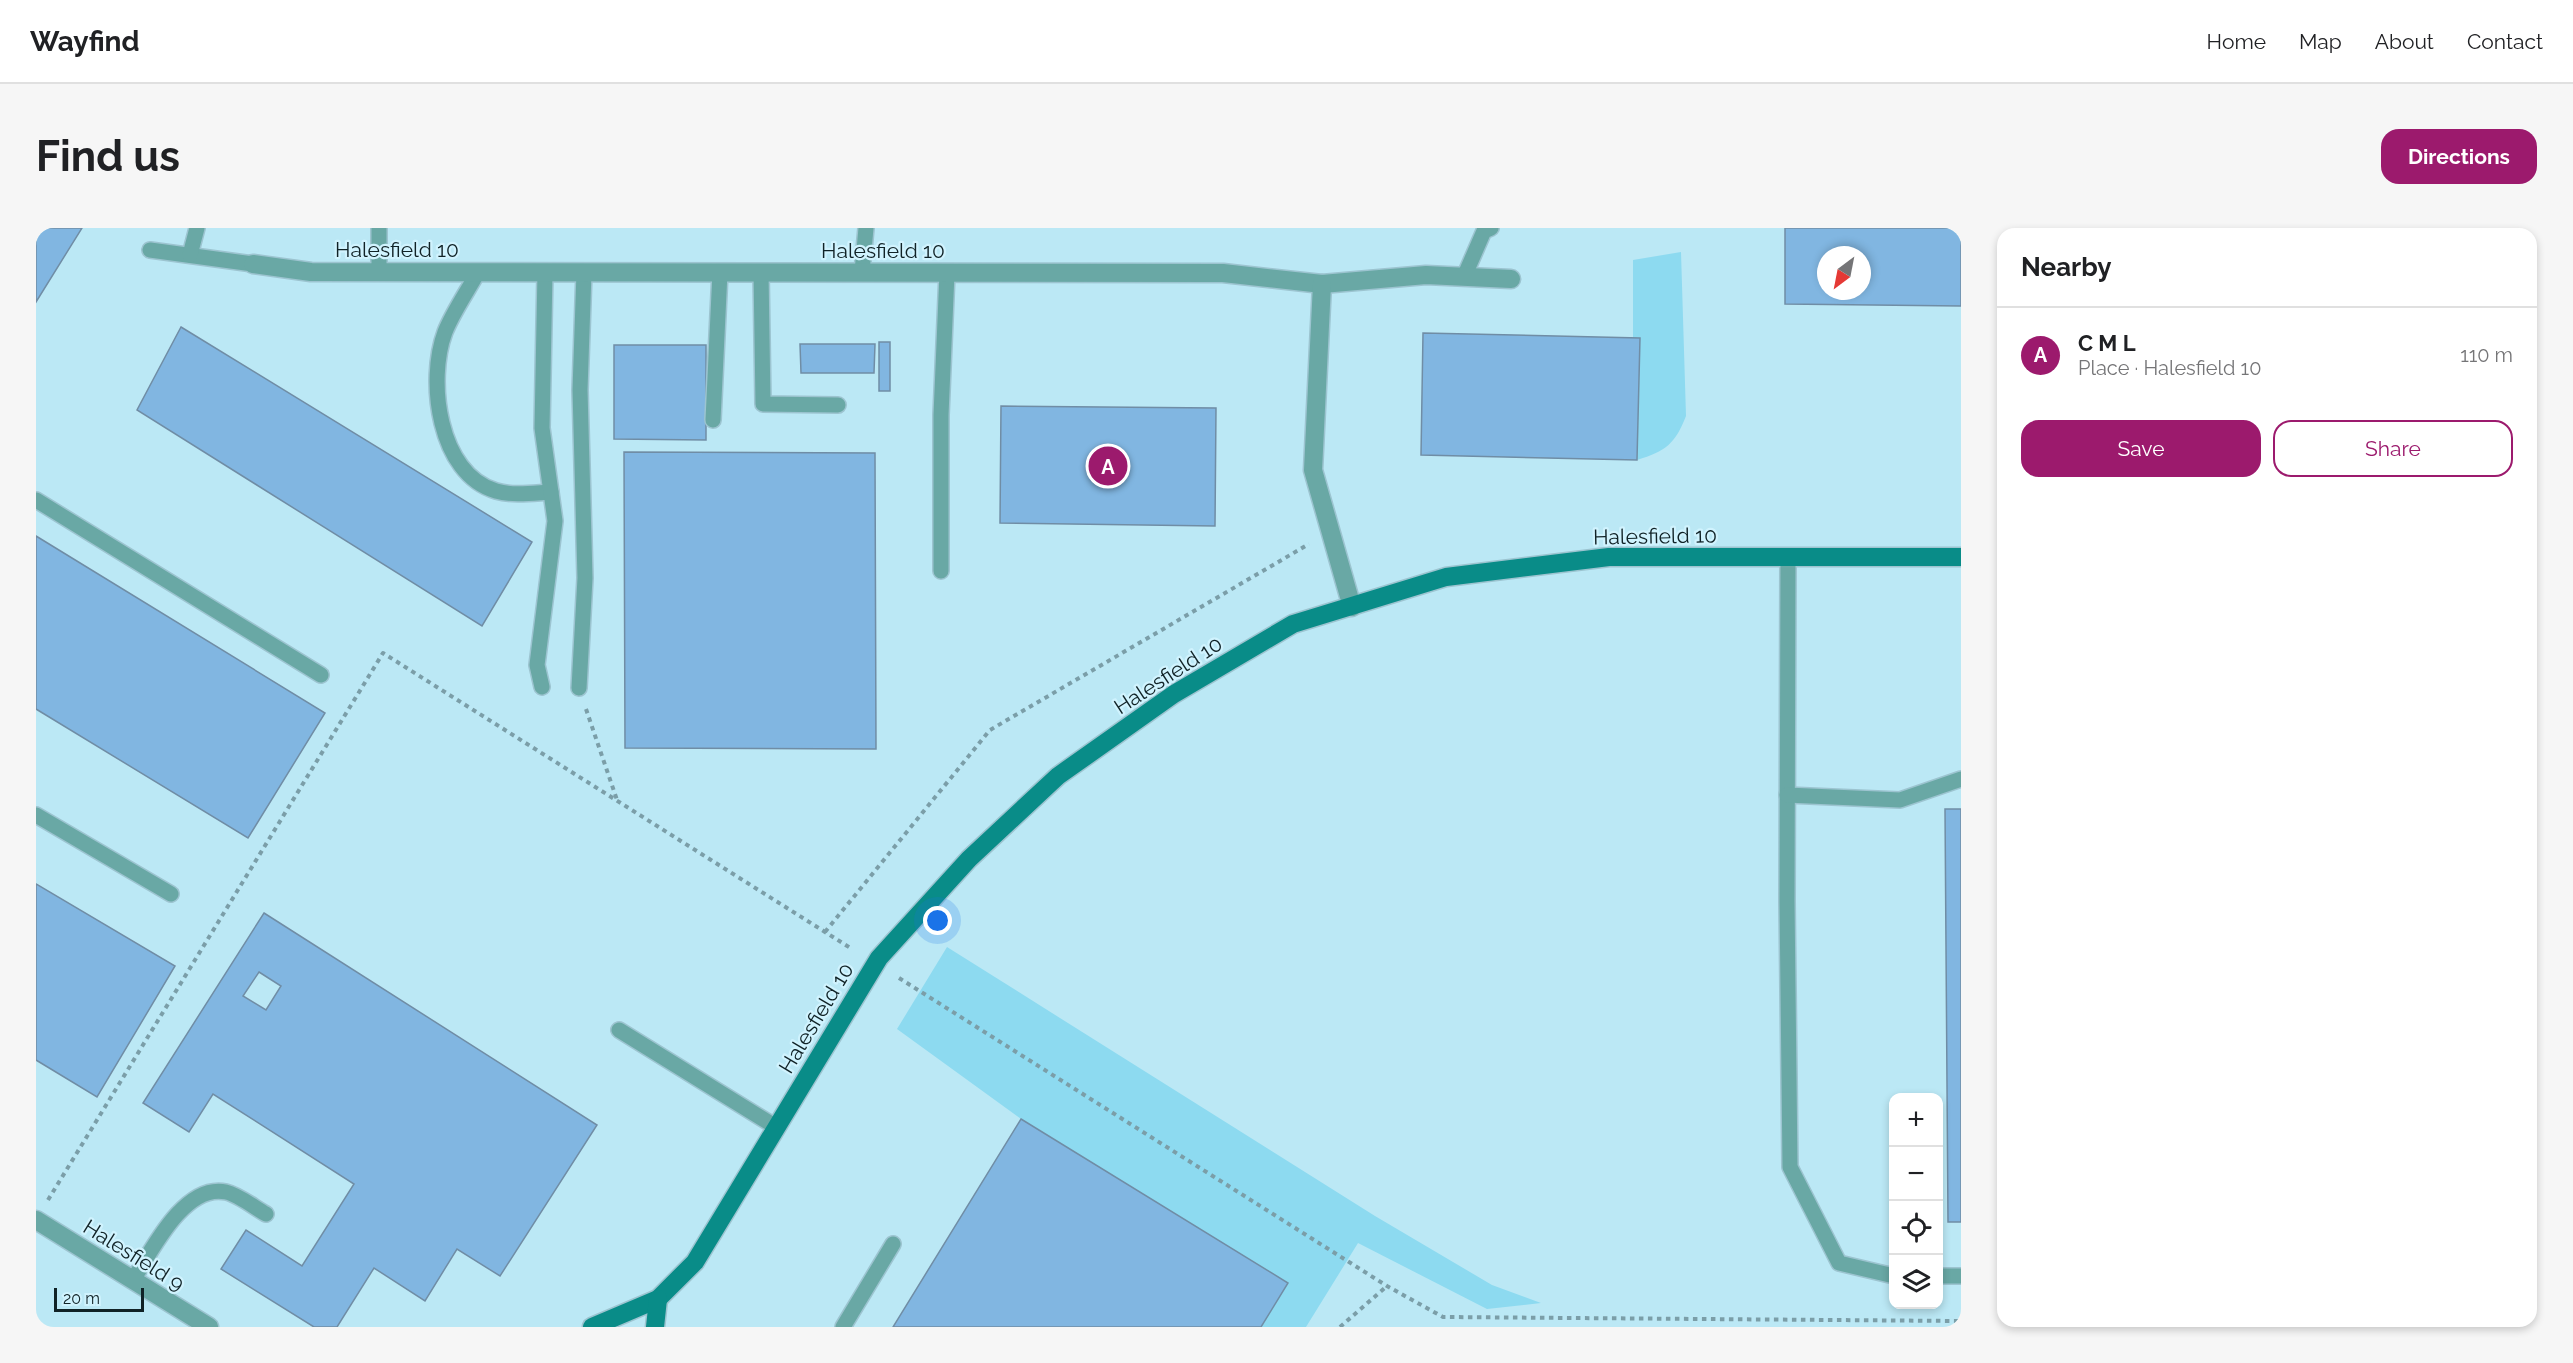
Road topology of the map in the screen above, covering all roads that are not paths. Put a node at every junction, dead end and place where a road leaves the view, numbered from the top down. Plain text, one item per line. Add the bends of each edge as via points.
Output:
1 (197, 228) edge
2 (379, 228) edge
3 (866, 228) edge
4 (1491, 228) edge
5 (150, 250) dead end
6 (190, 255) junction
7 (254, 264) joint
8 (379, 272) junction
9 (478, 272) junction
10 (545, 272) junction
11 (584, 272) junction
12 (720, 272) junction
13 (761, 272) junction
14 (862, 272) junction
15 (947, 273) junction
16 (1464, 277) junction
17 (1511, 279) dead end
18 (1322, 284) junction
19 (838, 405) dead end
20 (713, 420) dead end
21 (551, 492) junction
22 (36, 500) edge
23 (1961, 556) edge
24 (1788, 557) junction
25 (941, 571) dead end
26 (1352, 607) junction
27 (321, 675) dead end
28 (542, 687) dead end
29 (579, 688) road end
30 (1961, 779) edge
31 (1787, 795) junction
32 (36, 815) edge
33 (171, 894) dead end
34 (619, 1030) dead end
35 (776, 1127) junction
36 (267, 1214) dead end
37 (39, 1215) edge
38 (893, 1244) dead end
39 (1889, 1275) edge
40 (1943, 1276) edge
41 (1961, 1276) edge
42 (132, 1280) junction
43 (658, 1299) junction
44 (209, 1327) edge
45 (592, 1327) edge
46 (655, 1327) edge
47 (843, 1327) edge

1 - 6 lane
2 - 8 lane
3 - 14 lane
4 - 16 lane via 1484,231
5 - 6 lane
6 - 7 lane
7 - 8 street, Halesfield 10 via 311,272
8 - 9 street, Halesfield 10
9 - 10 street, Halesfield 10
9 - 21 lane via 446,332 440,354 437,372 442,424 448,443 460,465 495,490 517,494
10 - 11 street, Halesfield 10
10 - 21 lane via 542,428
11 - 12 street, Halesfield 10
11 - 29 lane via 580,390 585,578
12 - 13 street, Halesfield 10
12 - 20 lane
13 - 14 street, Halesfield 10
13 - 19 lane via 763,404
14 - 15 street, Halesfield 10
15 - 18 street, Halesfield 10 via 1223,273
15 - 25 lane via 941,415
16 - 17 street, Halesfield 10
16 - 18 street, Halesfield 10 via 1426,275
18 - 26 street via 1313,470
21 - 28 lane via 555,521 537,665
22 - 27 lane
23 - 24 street, Halesfield 10
24 - 26 street, Halesfield 10 via 1609,557 1446,577
24 - 31 lane
26 - 35 street, Halesfield 10 via 1293,624 1174,694 1058,776 969,859 879,958
30 - 31 lane via 1900,800
31 - 39 lane via 1790,1167 1839,1263
32 - 33 lane
34 - 35 lane
35 - 43 street, Halesfield 10 via 694,1262
36 - 42 lane via 227,1192 208,1193 177,1212
37 - 42 street, Halesfield 9
38 - 47 lane
40 - 41 lane
42 - 44 street, Halesfield 9
43 - 45 street, Halesfield 10
43 - 46 street

